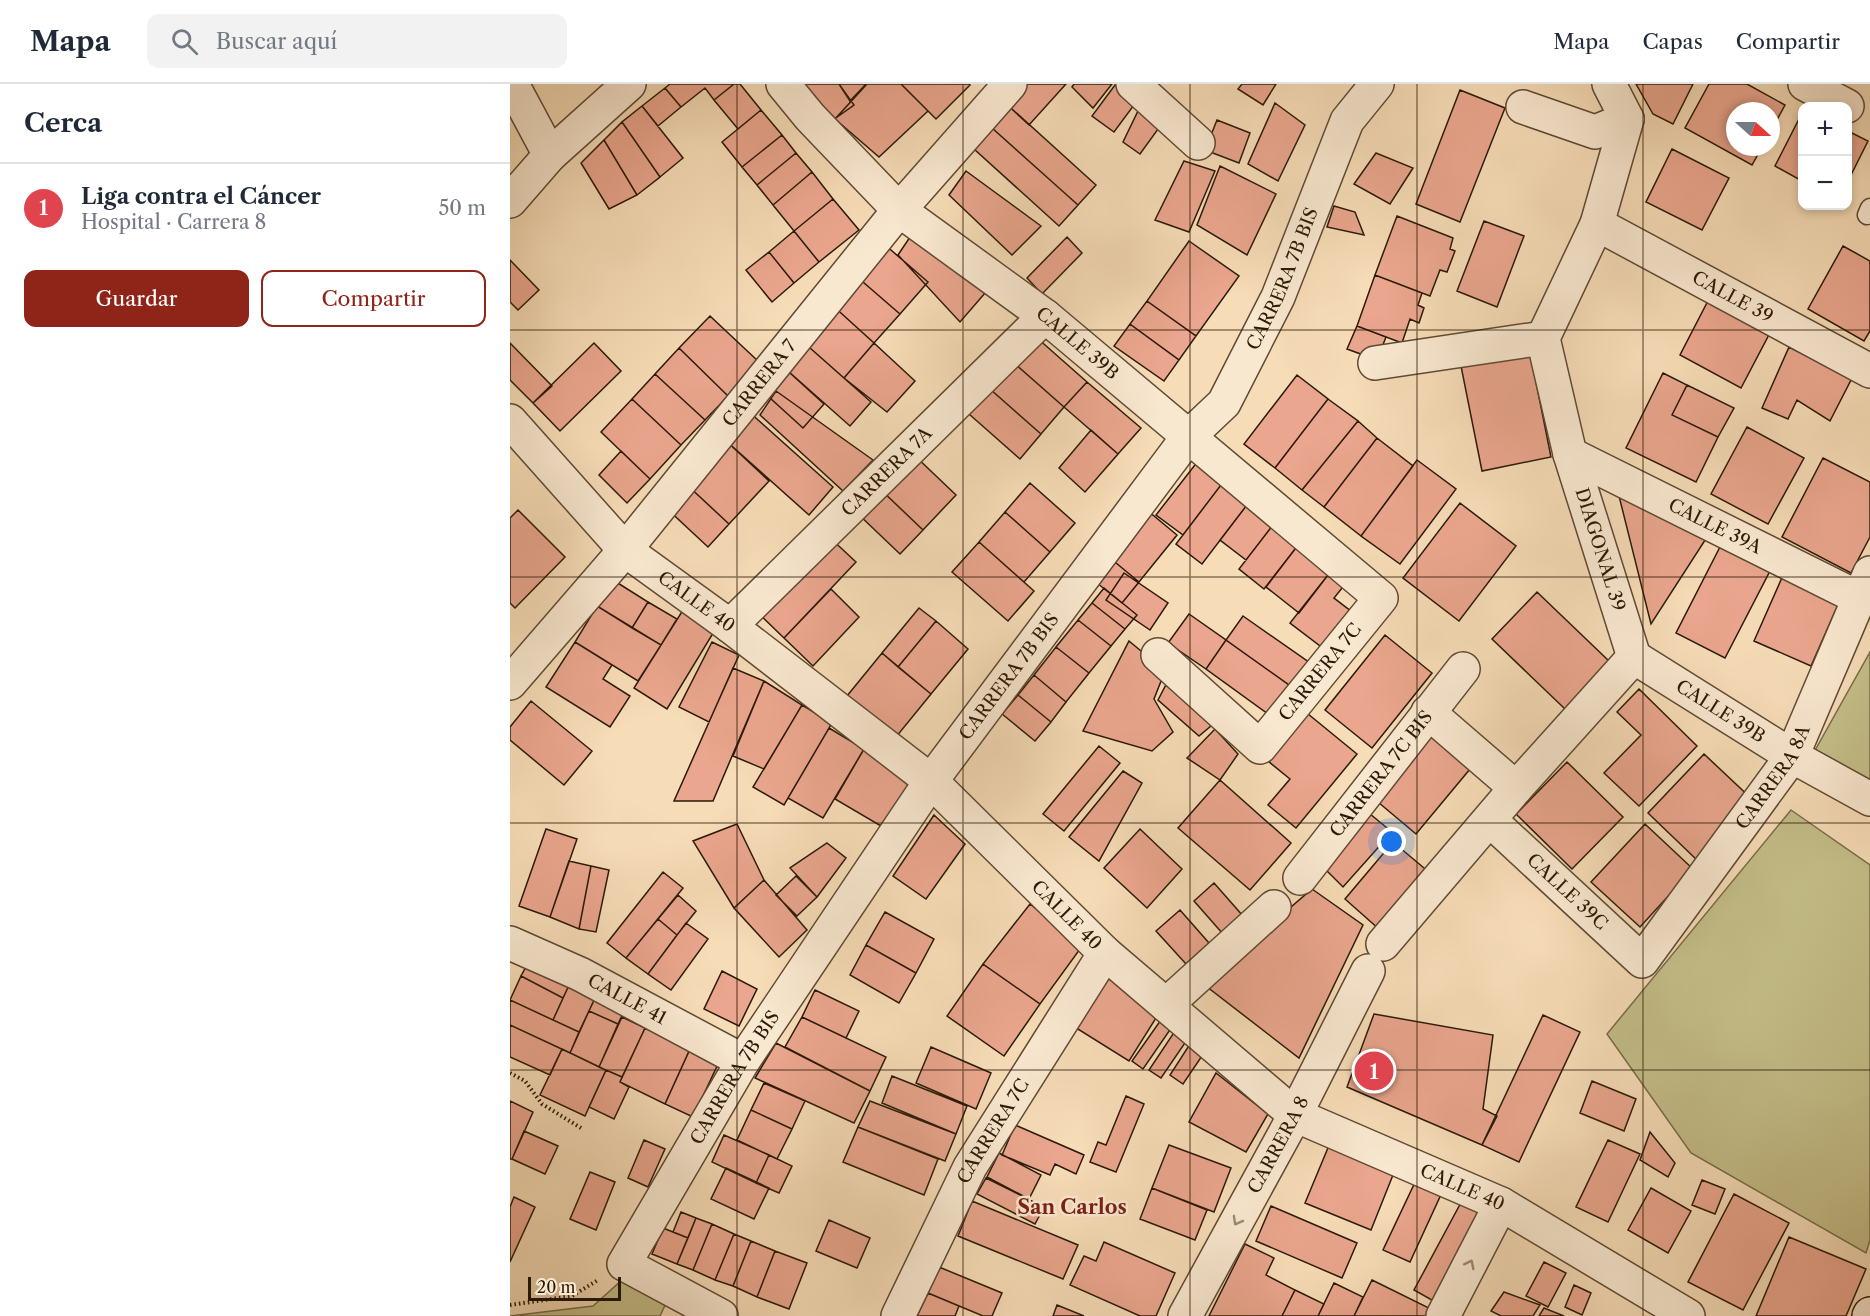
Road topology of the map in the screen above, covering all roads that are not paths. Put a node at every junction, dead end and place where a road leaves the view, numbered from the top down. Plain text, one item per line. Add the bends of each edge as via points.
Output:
1 (512, 84) edge
2 (629, 84) edge
3 (783, 84) edge
4 (1010, 84) edge
5 (1133, 84) edge
6 (1377, 84) edge
7 (1610, 84) edge
8 (1805, 84) edge
9 (1838, 102) edge
10 (1523, 107) dead end
11 (1852, 110) edge
12 (1627, 119) junction
13 (1870, 119) edge
14 (1198, 143) dead end
15 (550, 155) junction
16 (510, 201) edge
17 (899, 210) junction
18 (1597, 224) junction
19 (1045, 316) junction
20 (1543, 338) junction
21 (1375, 363) dead end
22 (1870, 371) edge
23 (510, 421) edge
24 (1188, 438) junction
25 (1570, 454) junction
26 (625, 550) junction
27 (1864, 586) edge
28 (1381, 598) joint
29 (730, 626) junction
30 (1158, 655) dead end
31 (1634, 657) junction
32 (1463, 669) dead end
33 (510, 683) edge
34 (1428, 712) junction
35 (1791, 756) junction
36 (931, 781) junction
37 (1516, 788) junction
38 (1870, 799) edge
39 (1491, 821) junction
40 (1300, 878) dead end
41 (1274, 907) dead end
42 (510, 943) edge
43 (1105, 953) junction
44 (1642, 961) joint
45 (1166, 1005) junction
46 (743, 1061) junction
47 (1295, 1115) junction
48 (1501, 1204) junction
49 (677, 1306) edge
50 (721, 1316) edge
51 (898, 1316) edge
52 (1185, 1316) edge
53 (1443, 1316) edge
54 (1688, 1316) edge

1 - 15 street
2 - 15 street
3 - 17 street, CALLE 39B
4 - 17 street, CARRERA 7
5 - 14 street
6 - 24 street, CARRERA 7B BIS via 1347,121 1278,297 1224,404
7 - 12 street
8 - 9 street
10 - 12 street via 1595,132
11 - 13 street
12 - 18 street
15 - 16 street
17 - 19 street, CALLE 39B
17 - 26 street, CARRERA 7
18 - 20 street
18 - 22 street, CALLE 39
19 - 24 street, CALLE 39B
19 - 29 street, CARRERA 7A
20 - 21 street
20 - 25 street, DIAGONAL 39
23 - 26 street, CALLE 40
24 - 28 street, CALLE 39B
24 - 36 street, CARRERA 7B BIS
25 - 27 street, CALLE 39A
25 - 31 street, DIAGONAL 39
26 - 29 street, CALLE 40
26 - 33 street, CARRERA 7
27 - 35 street, CARRERA 8A
28 - 30 street, CARRERA 7C via 1260,747
29 - 36 street, CALLE 40
31 - 35 street, CALLE 39B
31 - 37 street
32 - 34 street, CARRERA 7C BIS
34 - 37 street
34 - 40 street, CARRERA 7C BIS
35 - 38 street, CALLE 39B
35 - 44 street, CARRERA 8A
36 - 43 street, CALLE 40
36 - 46 street, CARRERA 7B BIS
37 - 39 street
39 - 44 street, CALLE 39C
39 - 47 street, CARRERA 8 via 1376,958
41 - 45 street
42 - 46 street, CALLE 41 via 580,974
43 - 45 street, CALLE 40
43 - 51 street, CARRERA 7C via 970,1167
45 - 47 street, CALLE 40
46 - 49 street, CARRERA 7B BIS via 624,1264
47 - 48 street, CALLE 40
47 -> 52 street, CARRERA 8
53 -> 48 street
48 - 54 street, CALLE 40
49 - 50 street

